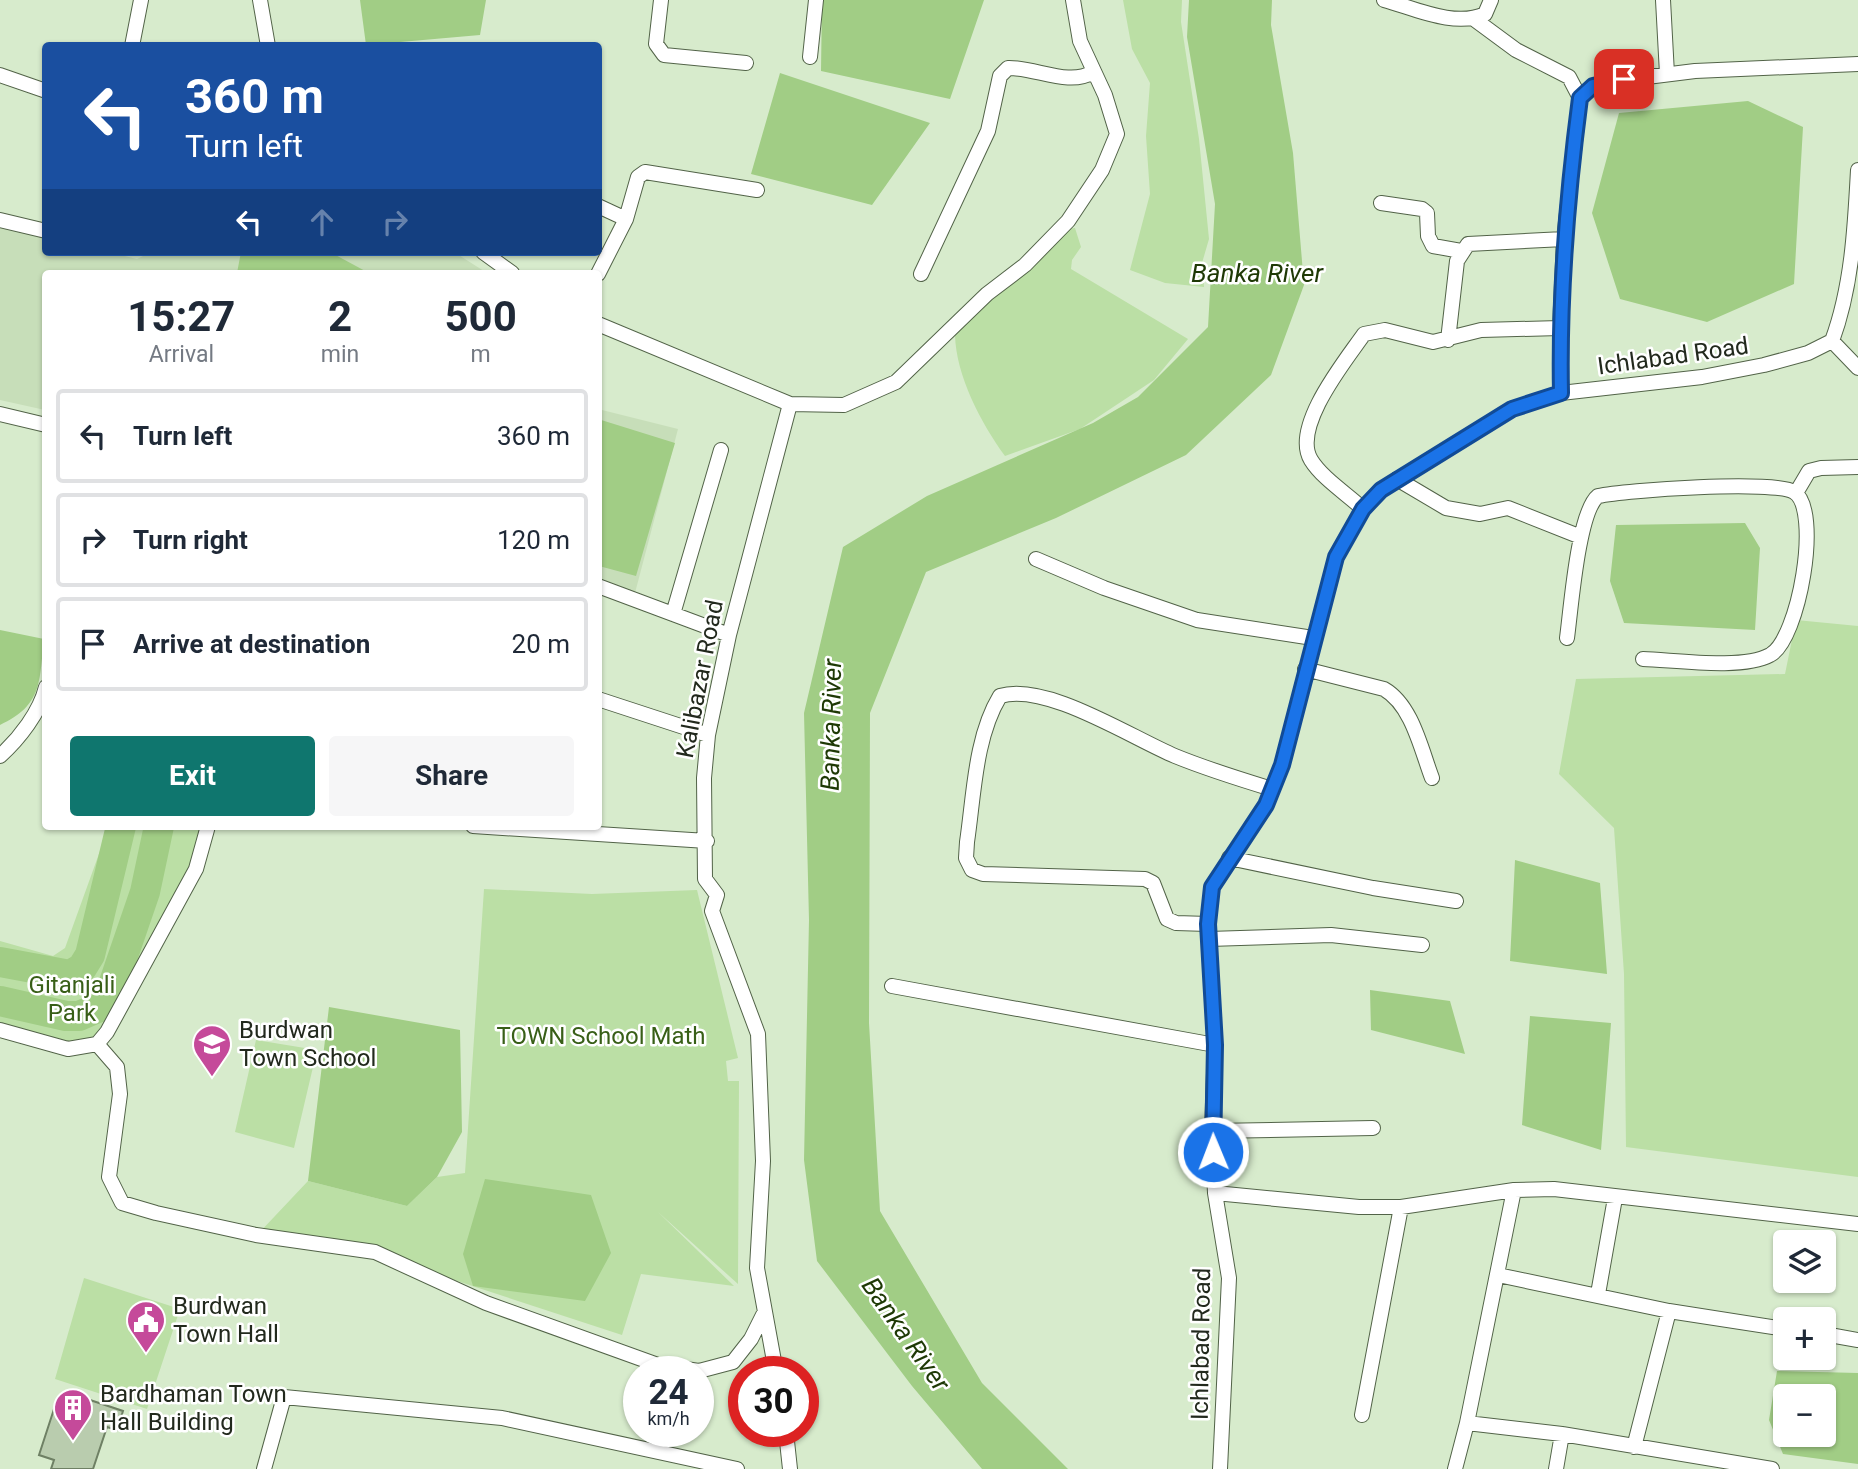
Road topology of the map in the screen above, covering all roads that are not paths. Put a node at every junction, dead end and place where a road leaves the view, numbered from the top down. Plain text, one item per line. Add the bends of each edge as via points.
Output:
1 (141, 0) edge
2 (260, 0) edge
3 (661, 0) edge
4 (816, 0) edge
5 (1073, 0) edge
6 (1384, 0) edge
7 (1491, 0) edge
8 (1663, 0) edge
9 (1474, 19) junction
10 (133, 42) edge
11 (267, 42) edge
12 (810, 57) dead end
13 (746, 63) dead end
14 (1858, 64) edge
15 (1093, 72) junction
16 (0, 75) edge
17 (1667, 75) junction
18 (42, 90) edge
19 (1580, 98) junction
20 (1858, 170) edge
21 (757, 190) dead end
22 (1381, 202) dead end
23 (602, 207) edge
24 (626, 219) junction
25 (0, 220) edge
26 (1856, 228) edge
27 (42, 230) edge
28 (1564, 239) junction
29 (1461, 251) junction
30 (489, 256) edge
31 (508, 270) edge
32 (600, 270) edge
33 (921, 274) dead end
34 (602, 326) edge
35 (1560, 328) junction
36 (1448, 340) junction
37 (1832, 341) junction
38 (1858, 368) edge
39 (1561, 393) junction
40 (790, 404) junction
41 (0, 414) edge
42 (42, 424) edge
43 (721, 450) dead end
44 (1858, 467) edge
45 (1397, 479) junction
46 (1796, 493) junction
47 (1363, 509) junction
48 (1580, 537) junction
49 (1036, 559) dead end
50 (602, 587) edge
51 (673, 614) junction
52 (729, 635) junction
53 (1313, 638) junction
54 (1567, 638) dead end
55 (1643, 659) dead end
56 (1305, 669) junction
57 (42, 696) edge
58 (602, 700) edge
59 (708, 735) junction
60 (0, 756) edge
61 (1432, 778) dead end
62 (1272, 789) junction
63 (207, 830) edge
64 (535, 830) edge
65 (707, 841) junction
66 (1229, 858) junction
67 (1456, 901) dead end
68 (1208, 924) junction
69 (1209, 939) junction
70 (1422, 945) dead end
71 (892, 986) dead end
72 (0, 1030) edge
73 (97, 1044) junction
74 (1215, 1045) junction
75 (1373, 1128) dead end
76 (1212, 1131) junction
77 (1514, 1190) junction
78 (1215, 1193) junction
79 (1615, 1198) junction
80 (1401, 1207) junction
81 (1858, 1224) edge
82 (1498, 1275) junction
83 (1598, 1294) junction
84 (1669, 1311) junction
85 (764, 1313) junction
86 (1773, 1327) edge
87 (1836, 1337) edge
88 (1858, 1340) edge
89 (773, 1356) edge
90 (1362, 1415) dead end
91 (1466, 1423) junction
92 (1562, 1434) junction
93 (788, 1447) edge
94 (1634, 1447) junction
95 (691, 1464) edge
96 (264, 1469) edge
97 (737, 1469) edge
98 (790, 1469) edge
99 (1220, 1469) edge
100 (1455, 1469) edge
101 (1556, 1469) edge
102 (1772, 1469) edge

1 - 10 street
2 - 11 street
3 - 13 street via 656,44 664,55
4 - 12 street
5 - 15 street via 1074,19
6 - 9 street via 1456,20
7 - 9 street via 1485,14
8 - 17 street
9 - 19 street via 1516,50 1569,77
14 - 17 street
15 - 33 street via 1078,79 1008,68 1000,76 988,131
15 - 40 street via 1117,134 1102,170 1068,221 896,382 844,405
16 - 18 street
17 - 19 street via 1593,86
19 - 28 street
20 - 26 street
21 - 24 street via 645,172 638,177
22 - 29 street via 1422,209 1427,213 1433,246
23 - 24 street
24 - 32 street
25 - 27 street
26 - 37 street via 1842,314
28 - 29 street via 1478,242
28 - 35 street
29 - 36 street
30 - 31 street
34 - 40 street
35 - 36 street via 1481,330
35 - 39 street
36 - 47 street via 1418,341 1385,330 1364,334 1315,411 1307,452
37 - 38 street
37 - 39 street, Ichlabad Road via 1808,353 1752,368
39 - 45 street, Ichlabad Road via 1512,409
40 - 52 street, Kalibazar Road
41 - 42 street
43 - 51 street
44 - 46 street via 1809,471
45 - 47 street, Ichlabad Road
45 - 48 street via 1455,510 1480,514 1508,508
46 - 48 street via 1764,487 1608,494 1593,500
46 - 55 street via 1804,503 1806,519 1802,583 1796,615 1777,650 1742,662
47 - 53 street, Ichlabad Road via 1336,557
48 - 54 street
49 - 53 street via 1196,620
50 - 51 street
51 - 52 street
52 - 59 street, Kalibazar Road
53 - 56 street, Ichlabad Road
56 - 61 street via 1396,695
56 - 62 street, Ichlabad Road
57 - 60 street
58 - 59 street
59 - 65 street, Kalibazar Road via 704,778
62 - 66 street, Ichlabad Road
62 - 68 street via 1172,755 1054,700 1013,692 1000,696 992,709 967,842 966,858 972,870 1145,879 1153,883 1167,919
63 - 73 street via 196,869
64 - 65 street
65 - 85 street, Kalibazar Road via 705,879 717,895 712,911 758,1034 763,1161 757,1268
66 - 67 street
66 - 68 street, Ichlabad Road via 1212,887
68 - 69 street, Ichlabad Road
69 - 70 street via 1331,935
69 - 74 street, Ichlabad Road
71 - 74 street
72 - 73 street via 68,1049
73 - 85 street via 117,1067 120,1094 109,1177 122,1203 256,1235 375,1252 486,1303 658,1365 699,1371 733,1362
74 - 76 street, Ichlabad Road
75 - 76 street
76 - 78 street, Ichlabad Road
77 - 79 street via 1554,1189
77 - 80 street
77 - 82 street
78 - 80 street
78 - 99 street, Ichlabad Road via 1229,1278
79 - 81 street
79 - 83 street
80 - 90 street
82 - 83 street
82 - 91 street
83 - 84 street
84 - 86 street
84 - 94 street
85 - 89 street, Kalibazar Road
87 - 88 street
91 - 92 street
91 - 100 street
92 - 94 street
92 - 101 street
93 - 98 street
94 - 102 street
95 - 96 street via 502,1418 284,1397
95 - 97 street

